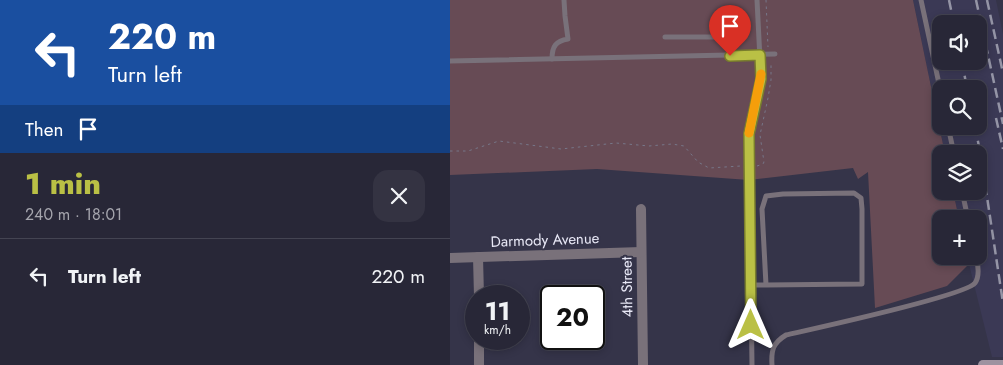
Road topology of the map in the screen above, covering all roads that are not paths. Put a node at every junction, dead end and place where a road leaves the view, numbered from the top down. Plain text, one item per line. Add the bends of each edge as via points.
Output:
1 (564, 0) edge
2 (757, 0) edge
3 (921, 0) edge
4 (665, 38) dead end
5 (775, 54) dead end
6 (760, 55) junction
7 (730, 56) junction
8 (552, 59) junction
9 (450, 61) edge
10 (938, 80) edge
11 (642, 208) dead end
12 (641, 252) junction
13 (478, 257) junction
14 (450, 258) edge
15 (978, 265) edge
16 (479, 285) edge
17 (751, 285) junction
18 (766, 285) junction
19 (479, 350) edge
20 (479, 365) edge
21 (643, 365) edge
22 (752, 365) edge
23 (772, 365) edge
24 (984, 365) edge
25 (1003, 365) edge

1 - 8 lane via 568,39 554,44
2 - 6 lane
3 - 10 lane
4 - 7 lane via 721,38 728,44
5 - 6 lane
6 - 7 lane
6 - 17 lane via 761,79 749,134
7 - 8 lane
8 - 9 lane
11 - 12 street, 4th Street
12 - 13 street, Darmody Avenue
12 - 21 street, 4th Street
13 - 14 street, Darmody Avenue
13 - 16 street
15 - 23 lane via 975,283 968,288 786,335 772,347
17 - 18 lane
17 - 22 lane
18 - 18 lane via 762,210 766,196 854,192 861,198 862,284
19 - 20 street
24 - 25 street

